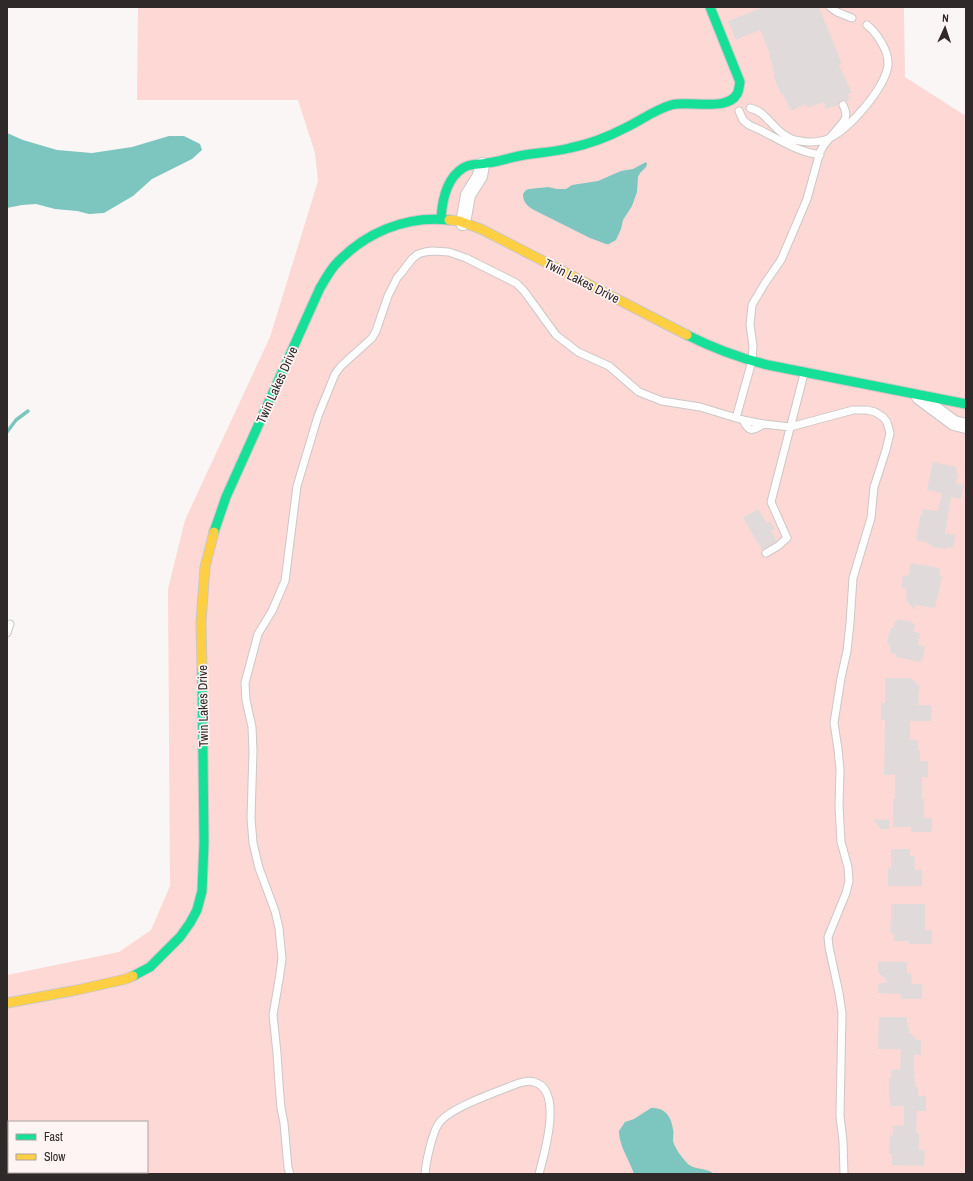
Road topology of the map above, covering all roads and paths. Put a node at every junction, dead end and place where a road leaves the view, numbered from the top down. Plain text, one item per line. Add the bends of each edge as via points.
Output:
1 (710, 7) edge
2 (830, 7) edge
3 (852, 18) dead end
4 (867, 26) dead end
5 (843, 105) dead end
6 (750, 108) dead end
7 (739, 111) dead end
8 (830, 138) junction
9 (820, 155) junction
10 (482, 165) junction
11 (441, 219) junction
12 (463, 223) junction
13 (752, 361) junction
14 (805, 372) junction
15 (916, 394) junction
16 (966, 404) edge
17 (739, 419) junction
18 (966, 426) edge
19 (790, 427) junction
20 (766, 553) dead end
21 (10, 624) dead end
22 (7, 633) edge
23 (7, 1003) edge
24 (290, 1174) edge
25 (425, 1174) edge
26 (539, 1174) edge
27 (844, 1174) edge

1 - 10 street via 740,82 740,91 734,99 719,104 689,102 672,105 610,135 588,142
2 - 3 lane
4 - 8 lane via 886,53 886,71 866,106 846,127
5 - 8 lane via 846,117
6 - 8 lane via 760,112 790,139 813,142
7 - 9 lane via 749,125 803,152
8 - 9 lane
9 - 13 lane via 807,199 781,260 752,305
10 - 11 street via 468,164 460,170 445,192
10 - 12 street via 480,176 468,195
11 - 12 street, Twin Lakes Drive
11 - 23 street, Twin Lakes Drive via 418,220 374,234 349,251 334,266 320,288 218,520 205,566 203,590 201,622 204,843 202,891 190,923 180,937 150,967 126,979
12 - 13 street, Twin Lakes Drive via 481,229 711,347
13 - 14 street, Twin Lakes Drive
13 - 17 lane
14 - 15 street, Twin Lakes Drive
14 - 19 lane
15 - 16 street, Twin Lakes Drive
15 - 18 street, Twin Lakes Drive via 954,423
17 - 19 lane
17 - 24 lane via 700,407 662,401 639,392 609,366 578,352 556,336 524,290 516,283 466,258 440,251 418,254 412,259 397,278 372,338 335,374 318,416 297,486 285,581 272,611 258,634 245,683 252,727 253,843 259,868 275,910 282,959 272,1015
19 - 20 lane via 771,502 787,538
19 - 27 lane via 841,412 859,410 875,412 883,417 890,433 874,488 871,518 853,578 847,651 834,723 840,769 841,842 848,867 848,887 828,937 842,1013 840,1116
21 - 22 lane
25 - 26 lane via 436,1130 444,1118 459,1108 529,1081 539,1083 546,1090 550,1102 550,1121

